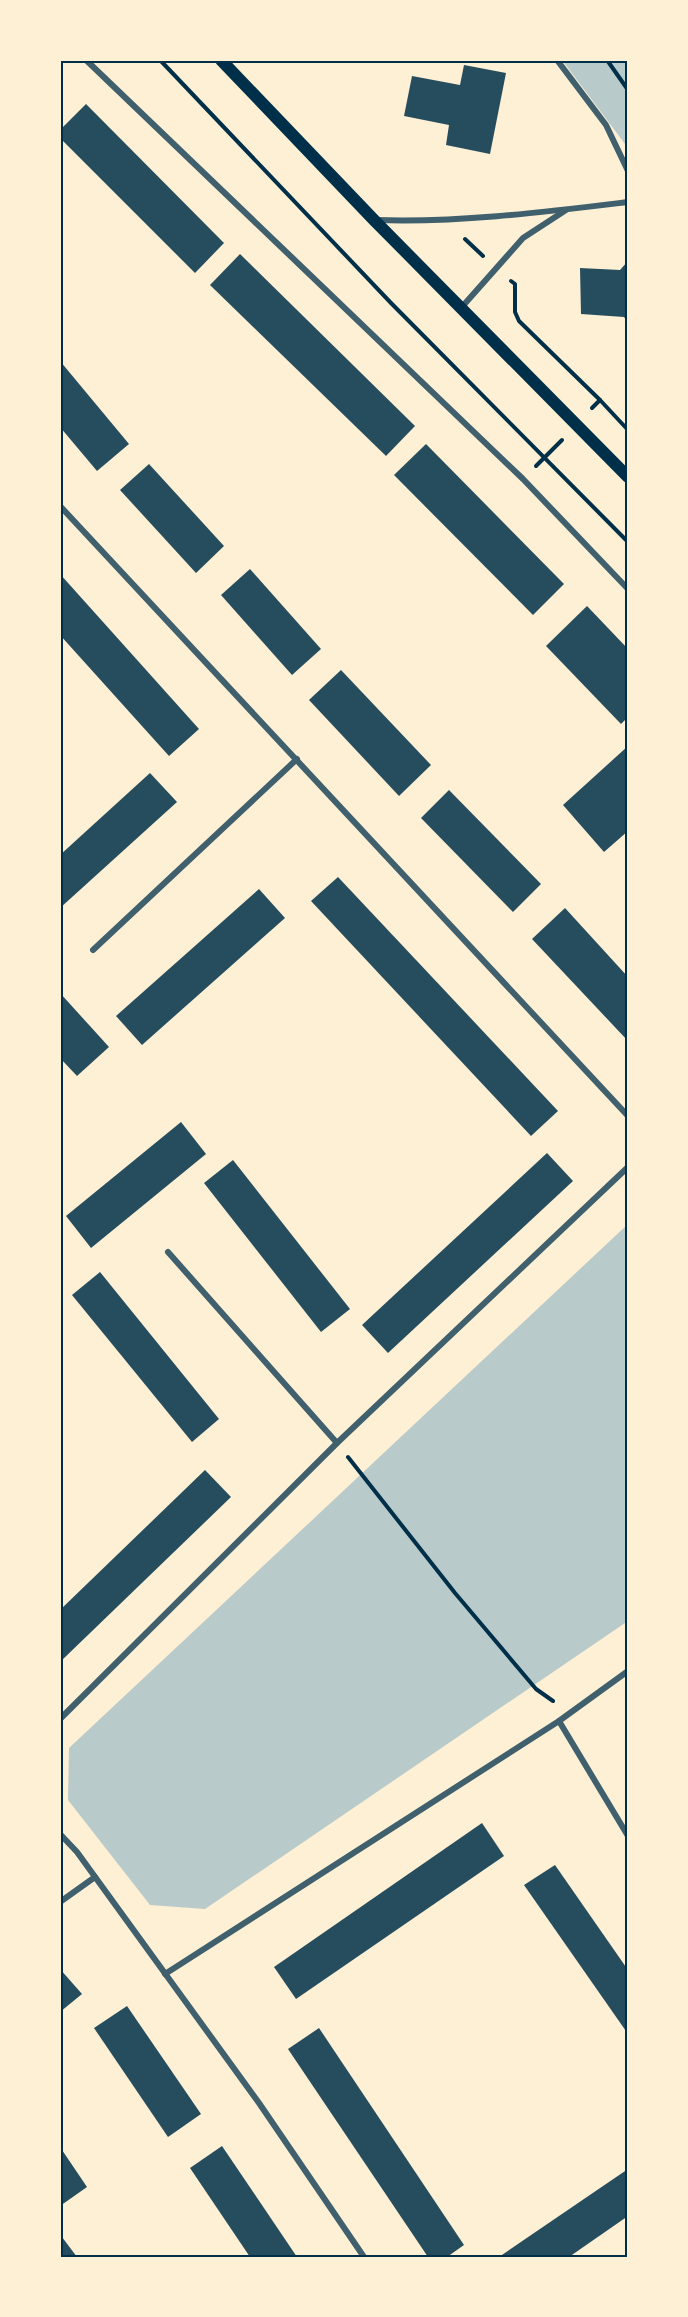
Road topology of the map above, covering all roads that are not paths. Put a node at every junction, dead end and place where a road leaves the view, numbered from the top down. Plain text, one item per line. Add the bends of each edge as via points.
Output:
1 (86, 60) edge
2 (221, 60) edge
3 (557, 60) edge
4 (628, 171) edge
5 (628, 202) edge
6 (566, 209) junction
7 (374, 220) junction
8 (461, 308) junction
9 (628, 477) edge
10 (60, 506) edge
11 (628, 589) edge
12 (297, 759) junction
13 (93, 950) dead end
14 (628, 1116) edge
15 (628, 1167) edge
16 (168, 1252) dead end
17 (337, 1443) junction
18 (628, 1671) edge
19 (60, 1719) edge
20 (559, 1721) junction
21 (60, 1834) edge
22 (628, 1836) edge
23 (95, 1877) junction
24 (60, 1902) edge
25 (165, 1974) junction
26 (364, 2257) edge

1 - 11 street via 523,479
2 - 7 main road
3 - 4 street via 606,125
5 - 6 street
6 - 7 street via 411,221
6 - 8 street via 523,238
7 - 8 main road
8 - 9 main road
10 - 12 street
12 - 13 street
12 - 14 street
15 - 17 street
16 - 17 street
17 - 19 street
18 - 20 street
20 - 22 street
20 - 25 street
21 - 23 street
23 - 24 street
23 - 25 street
25 - 26 street via 260,2103

